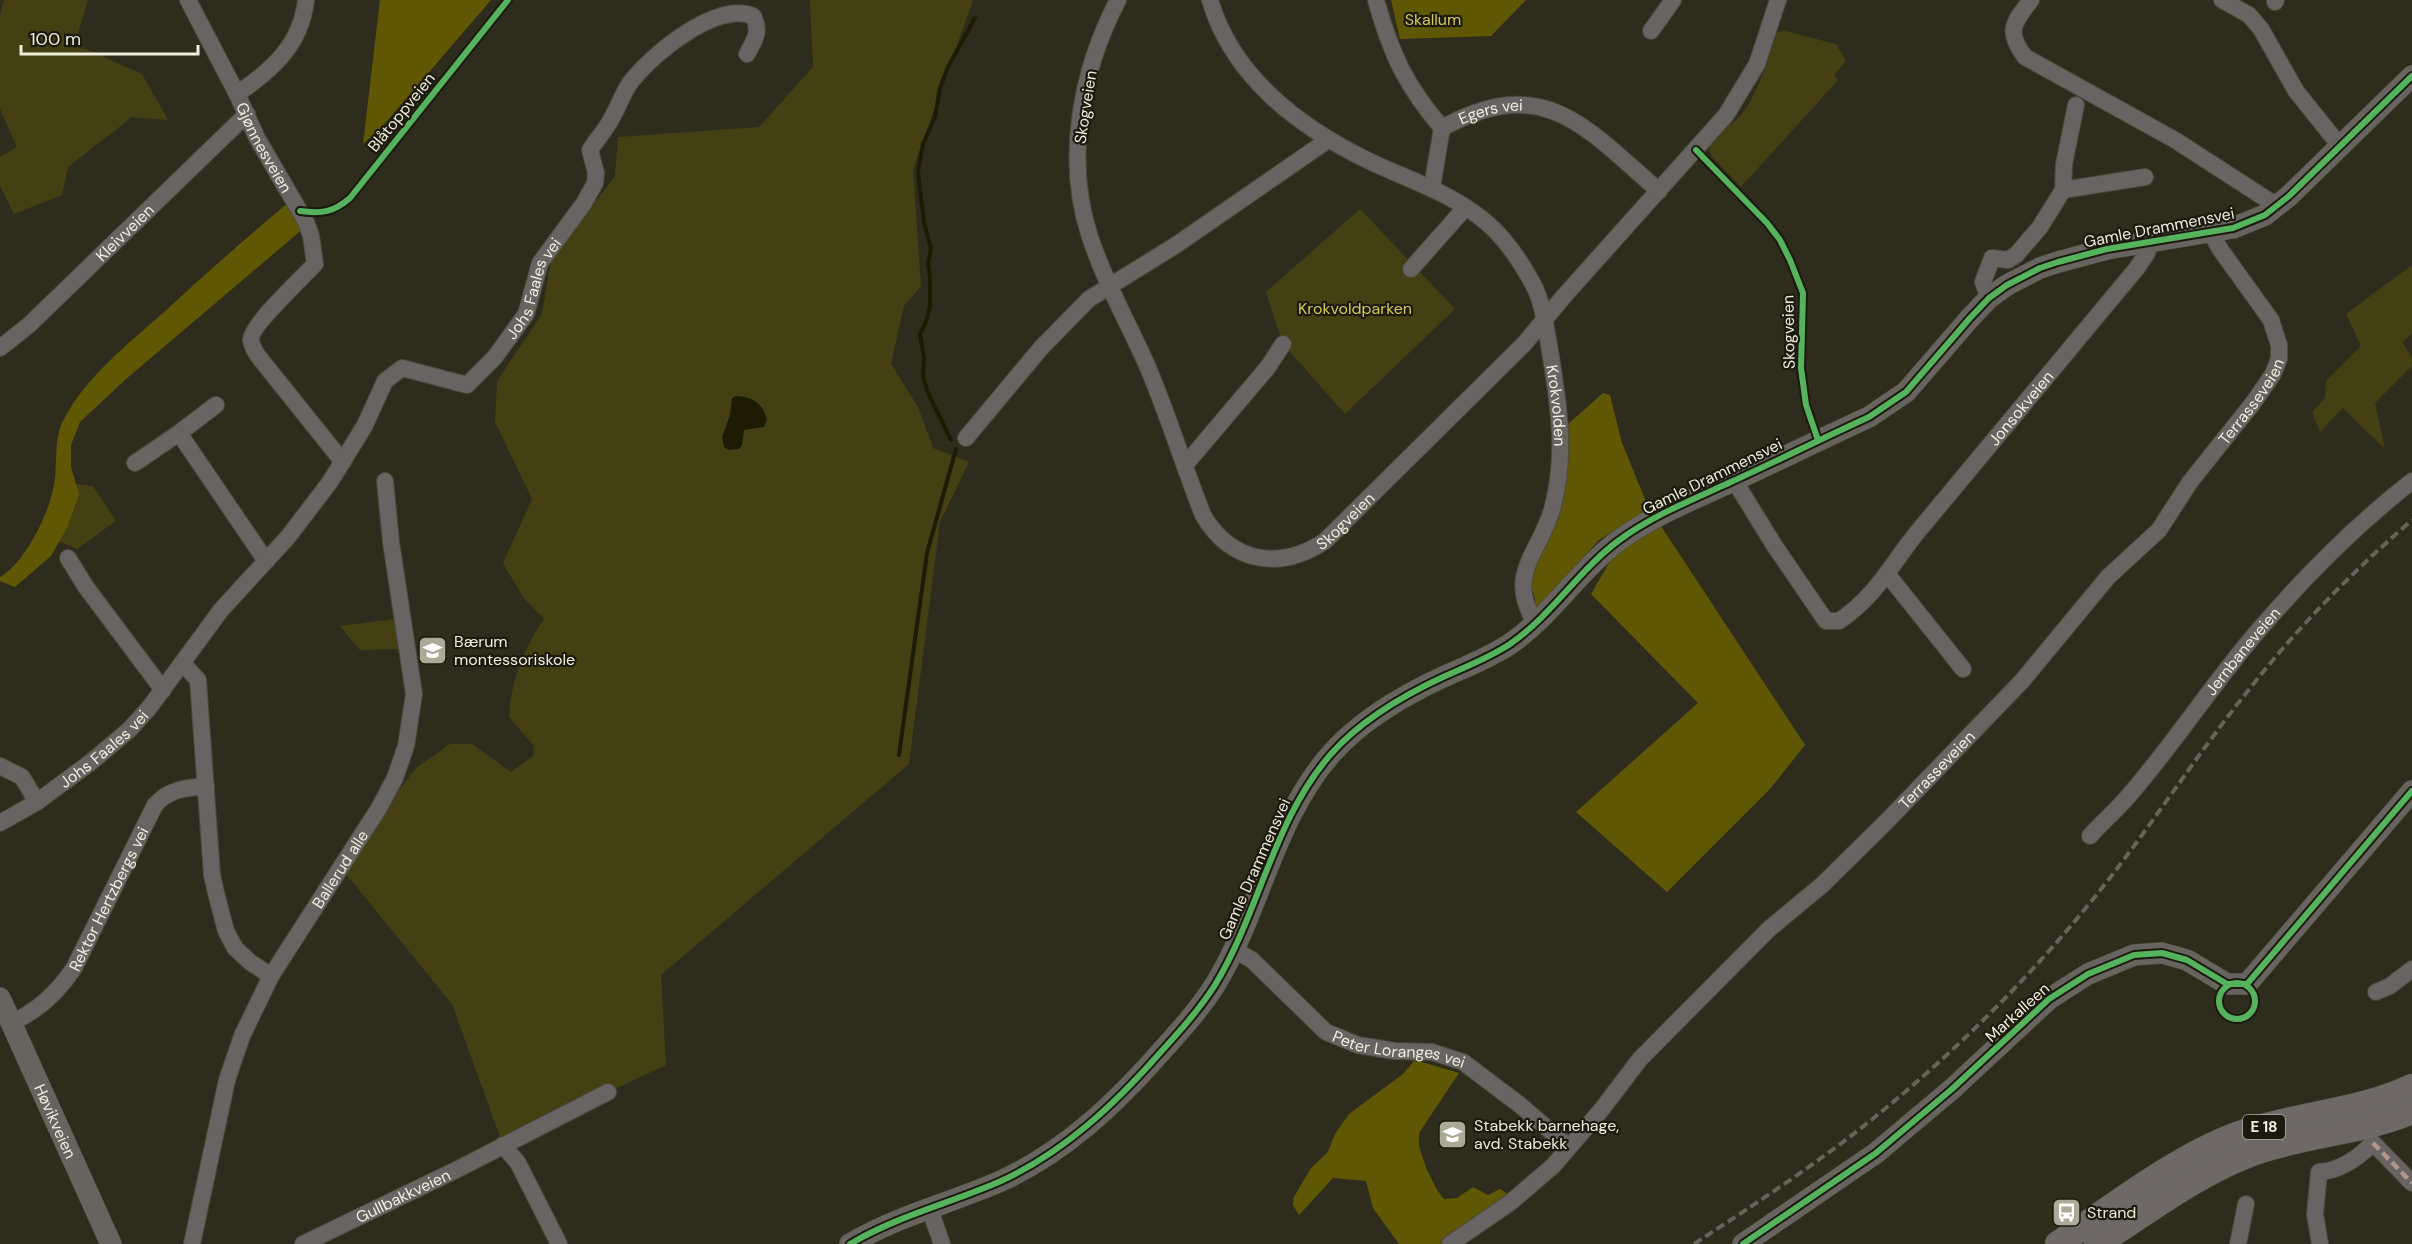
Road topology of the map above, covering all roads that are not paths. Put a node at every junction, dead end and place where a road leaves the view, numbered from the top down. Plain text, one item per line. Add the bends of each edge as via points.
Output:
1 (188, 0) edge
2 (306, 0) edge
3 (1118, 0) edge
4 (1210, 0) edge
5 (1376, 0) edge
6 (1673, 0) edge
7 (1778, 0) edge
8 (2031, 0) edge
9 (2222, 0) edge
10 (1651, 31) dead end
11 (747, 54) dead end
12 (2412, 76) edge
13 (237, 94) junction
14 (2076, 105) dead end
15 (247, 114) junction
16 (1442, 128) junction
17 (1328, 140) junction
18 (2340, 146) junction
19 (2145, 177) dead end
20 (1432, 187) junction
21 (1659, 190) junction
22 (2063, 190) junction
23 (2277, 206) junction
24 (1466, 208) junction
25 (2211, 233) junction
26 (2150, 241) junction
27 (1410, 269) dead end
28 (1110, 286) junction
29 (1989, 298) junction
30 (1545, 318) junction
31 (1283, 344) dead end
32 (0, 348) edge
33 (216, 405) dead end
34 (179, 433) junction
35 (966, 438) dead end
36 (343, 462) junction
37 (135, 463) dead end
38 (1185, 465) junction
39 (1734, 480) junction
40 (386, 481) dead end
41 (2412, 482) edge
42 (68, 558) dead end
43 (266, 561) junction
44 (1888, 575) junction
45 (1536, 624) junction
46 (183, 664) junction
47 (1963, 669) dead end
48 (163, 690) junction
49 (0, 766) edge
50 (206, 786) junction
51 (2412, 791) edge
52 (37, 802) junction
53 (0, 823) edge
54 (2090, 836) dead end
55 (1233, 949) junction
56 (2412, 969) edge
57 (271, 976) junction
58 (2376, 992) dead end
59 (0, 998) edge
60 (11, 1023) junction
61 (2412, 1087) edge
62 (608, 1092) dead end
63 (2412, 1111) edge
64 (503, 1145) junction
65 (1569, 1147) junction
66 (2412, 1183) edge
67 (2246, 1204) dead end
68 (930, 1210) junction
69 (111, 1244) edge
70 (192, 1244) edge
71 (303, 1244) edge
72 (559, 1244) edge
73 (850, 1244) edge
74 (942, 1244) edge
75 (1450, 1244) edge
76 (1743, 1244) edge
77 (2058, 1244) edge
78 (2097, 1244) edge
79 (2238, 1244) edge
80 (2320, 1244) edge

1 - 13 street, Gjønnesveien
2 - 13 street via 298,33 289,47 263,75
3 - 28 street, Skogveien via 1089,71 1078,146 1084,218
4 - 17 street, Krokvolden via 1222,31 1252,76 1273,99
5 - 16 street, Egers vei via 1397,64
6 - 10 street
7 - 21 street, Skogveien via 1744,88 1726,115
8 - 23 street, Gamle Drammensvei via 2013,25 2017,47 2025,57 2175,140
9 - 18 street via 2249,15 2261,29 2296,91
11 - 36 street, Johs Faales vei via 757,38 756,23 753,16 736,12 680,36 643,68 590,150 595,183 540,263 526,314 495,357 467,385 402,368 385,381
12 - 18 main road, Gamle Drammensvei
13 - 15 street, Gjønnesveien
14 - 22 street
15 - 32 street, Kleivveien via 29,325
15 - 36 street, Gjønnesveien via 306,222 315,264 264,318 251,339 256,354
16 - 20 street
16 - 21 street, Egers vei via 1488,108 1542,106 1581,125
17 - 20 street, Krokvolden
17 - 28 street
18 - 23 main road, Gamle Drammensvei
19 - 22 street
20 - 24 street, Krokvolden
21 - 30 street, Skogveien
22 - 29 street via 2040,227 2016,255 2008,260 1992,258 1983,282
23 - 25 main road, Gamle Drammensvei via 2250,222
24 - 27 street
24 - 30 street, Krokvolden via 1508,246 1534,285
25 - 26 main road, Gamle Drammensvei
25 - 65 street, Terrasseveien via 2274,328 2279,345 2274,374 2190,482 2159,530 2108,577 2022,681 1886,822 1822,885 1769,929 1660,1038
26 - 29 main road, Gamle Drammensvei via 2040,268
26 - 44 street, Jonsokveien via 2137,268 1915,535
28 - 35 street via 1089,299 1041,348
28 - 38 street, Skogveien via 1150,373
29 - 39 main road, Gamle Drammensvei via 1906,392 1888,405
30 - 38 street, Skogveien via 1524,344 1344,523 1308,552 1293,558 1272,558 1239,552 1213,531 1203,515
30 - 45 street, Krokvolden via 1561,446 1553,507 1522,584
31 - 38 street
33 - 34 street
34 - 37 street
34 - 43 street
36 - 43 street, Johs Faales vei
39 - 44 street, Jonsokveien via 1826,621 1839,621 1849,615
39 - 45 main road, Gamle Drammensvei via 1655,517 1622,538 1593,562
40 - 57 street, Ballerud alle via 414,694 406,746 379,808
41 - 54 street, Jernbaneveien via 2330,554 2287,598 2244,647 2136,788
42 - 48 street
43 - 46 street, Johs Faales vei via 221,610
44 - 47 street
45 - 55 main road, Gamle Drammensvei via 1489,656 1392,704 1361,725 1332,753 1306,786 1289,819
46 - 48 street, Johs Faales vei
46 - 50 street via 198,680
48 - 52 street, Johs Faales vei via 129,730
49 - 52 street via 22,777
50 - 57 street via 212,875 226,931 235,948
50 - 60 street, Rektor Hertzbergs vei via 171,792 155,806 74,969 46,1002
51 - 76 main road, Markalleen via 2247,984 2226,984 2187,960 2162,953 2134,955 2088,974 2049,999 1876,1154
52 - 53 street, Johs Faales vei
55 - 65 street, Peter Loranges vei via 1252,960 1326,1032 1358,1045 1395,1052 1432,1052 1463,1062
55 - 68 main road, Gamle Drammensvei via 1189,1020 1136,1079 1079,1133 1028,1167
56 - 58 street
57 - 70 street, Ballerud alle via 242,1036 227,1080
59 - 60 main road, Høvikveien
60 - 69 main road, Høvikveien
61 - 77 highway, E 18 via 2368,1104 2262,1127 2215,1144
62 - 64 street, Gullbakkveien
63 - 78 highway, E 18 via 2375,1125 2268,1148 2237,1159 2193,1182
64 - 71 street, Gullbakkveien
64 - 72 street via 518,1163
65 - 75 street, Terrasseveien via 1529,1188
66 - 80 street via 2373,1143 2343,1165 2319,1172 2315,1214
67 - 79 street
68 - 73 main road, Gamle Drammensvei
68 - 74 street

